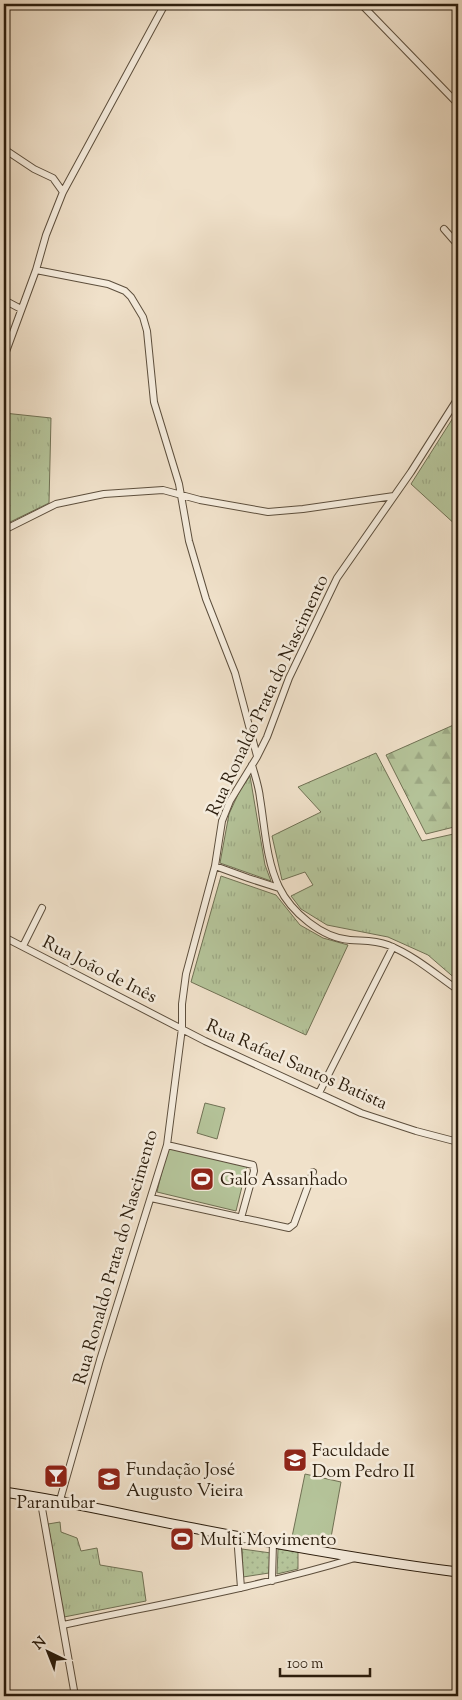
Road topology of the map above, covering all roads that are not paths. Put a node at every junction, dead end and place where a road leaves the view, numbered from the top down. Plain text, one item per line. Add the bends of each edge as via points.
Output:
1 (165, 4) edge
2 (361, 4) edge
3 (458, 104) edge
4 (4, 149) edge
5 (63, 192) junction
6 (444, 229) dead end
7 (458, 245) edge
8 (36, 270) junction
9 (4, 300) edge
10 (21, 309) junction
11 (4, 357) edge
12 (458, 398) edge
13 (181, 496) junction
14 (394, 496) junction
15 (4, 530) edge
16 (257, 757) junction
17 (252, 765) junction
18 (215, 866) junction
19 (279, 888) junction
20 (42, 908) dead end
21 (4, 937) edge
22 (23, 946) junction
23 (393, 948) junction
24 (458, 990) edge
25 (182, 1028) junction
26 (319, 1093) junction
27 (458, 1142) edge
28 (167, 1145) junction
29 (313, 1172) dead end
30 (151, 1198) junction
31 (241, 1218) junction
32 (4, 1492) edge
33 (40, 1497) junction
34 (60, 1500) junction
35 (237, 1535) junction
36 (274, 1542) junction
37 (357, 1558) junction
38 (458, 1572) edge
39 (272, 1581) junction
40 (241, 1588) junction
41 (62, 1625) junction
42 (75, 1696) edge

1 - 5 street
2 - 3 street
4 - 5 street via 53,178
5 - 8 street
6 - 7 street
8 - 10 street
8 - 13 street via 108,284 124,291 137,305 147,331 154,402
9 - 10 street
10 - 11 street
12 - 14 street, Rua Ronaldo Prata do Nascimento
13 - 14 street via 268,512
13 - 15 street via 158,490 89,496 50,506
13 - 16 street via 201,585 235,673
14 - 16 street, Rua Ronaldo Prata do Nascimento via 337,578 289,678
16 - 17 street, Rua Ronaldo Prata do Nascimento
17 - 18 street, Rua Ronaldo Prata do Nascimento via 222,821
17 - 19 street via 269,855
18 - 19 street
18 - 25 street, Rua Ronaldo Prata do Nascimento via 186,974
19 - 23 street via 300,914 326,932
20 - 22 street
21 - 22 street, Rua João de Inês
22 - 25 street, Rua João de Inês
23 - 24 street via 418,960
23 - 26 street
25 - 26 street, Rua Rafael Santos Batista
25 - 28 street, Rua Ronaldo Prata do Nascimento
26 - 27 street, Rua Rafael Santos Batista via 361,1112
28 - 30 street, Rua Ronaldo Prata do Nascimento
28 - 31 street via 252,1164 254,1171
29 - 31 street via 294,1224 289,1228
30 - 31 street
30 - 34 street, Rua Ronaldo Prata do Nascimento
32 - 33 main road
33 - 34 main road
33 - 41 street
34 - 35 main road
35 - 36 main road
35 - 40 street
36 - 37 main road
36 - 39 street
37 - 38 main road
37 - 39 street
39 - 40 street
40 - 41 street
41 - 42 street

